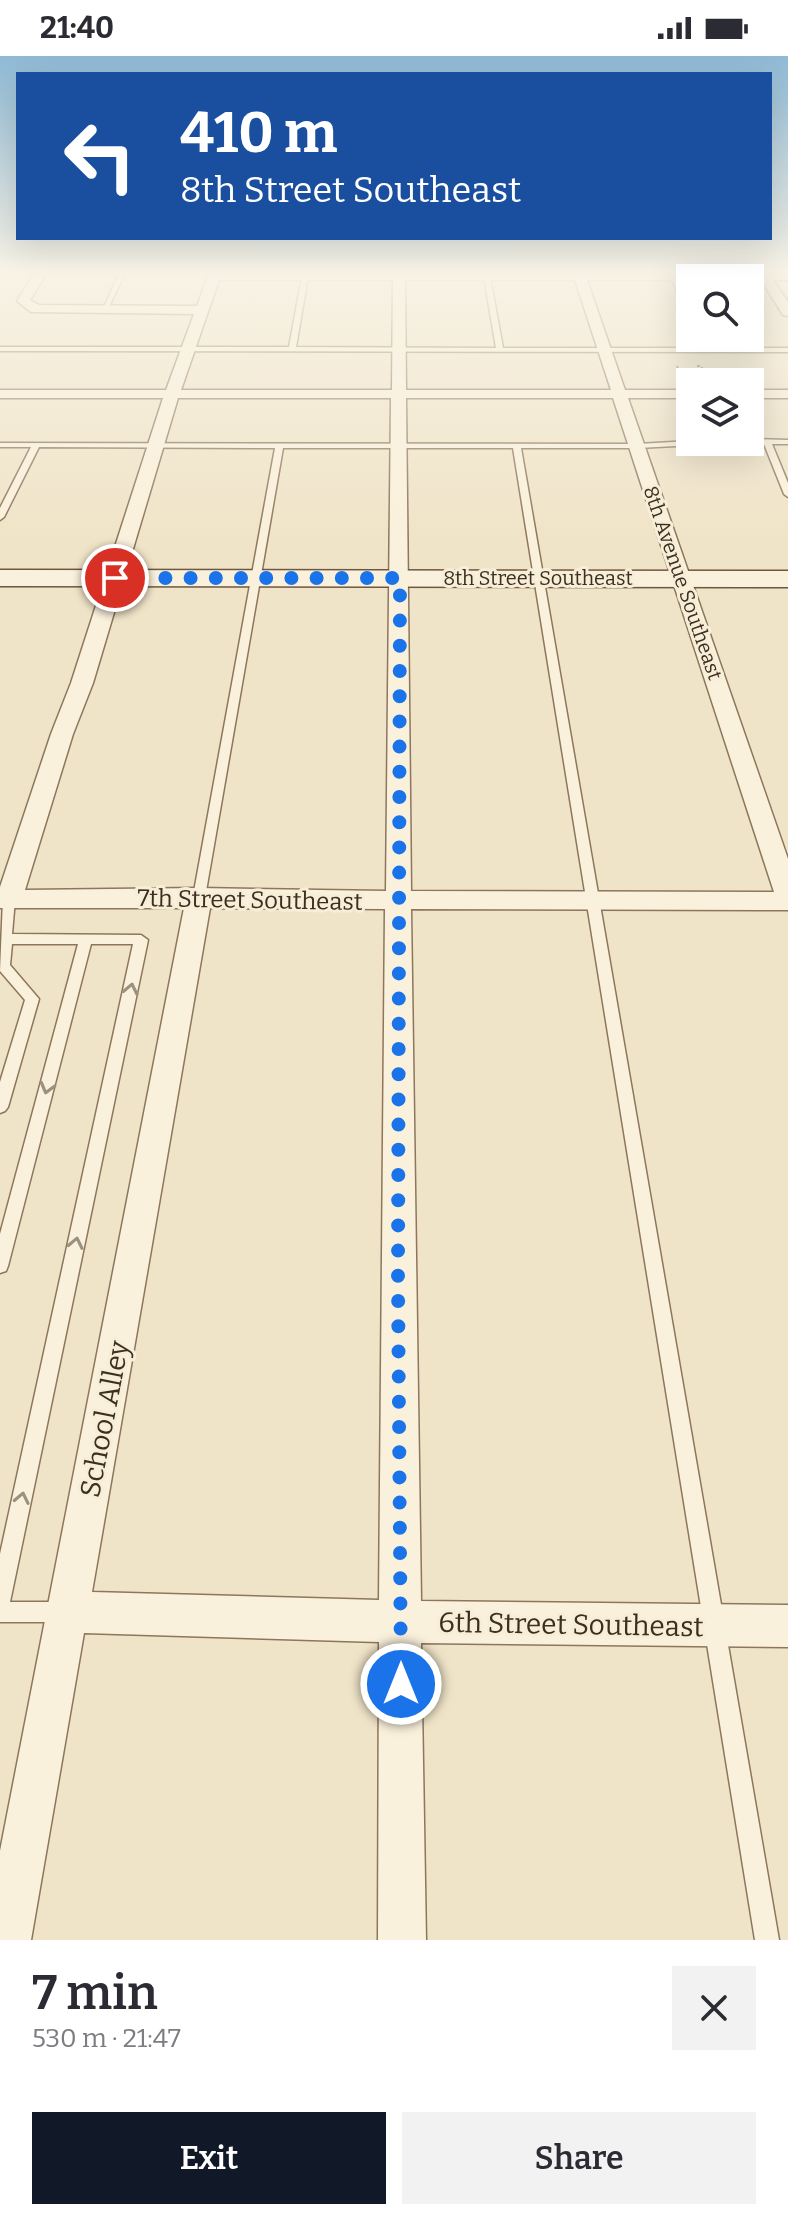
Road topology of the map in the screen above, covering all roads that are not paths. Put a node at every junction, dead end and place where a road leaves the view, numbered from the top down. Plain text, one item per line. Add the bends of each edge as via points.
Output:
1 (186, 359) edge
2 (398, 359) edge
3 (609, 359) edge
4 (0, 394) edge
5 (172, 394) junction
6 (399, 394) junction
7 (619, 394) junction
8 (676, 394) edge
9 (764, 394) edge
10 (788, 394) edge
11 (767, 441) joint
12 (788, 442) edge
13 (676, 444) edge
14 (0, 445) edge
15 (36, 445) junction
16 (157, 445) junction
17 (279, 446) junction
18 (399, 446) junction
19 (517, 446) junction
20 (638, 446) junction
21 (788, 494) edge
22 (0, 517) edge
23 (0, 578) edge
24 (115, 578) junction
25 (256, 578) junction
26 (400, 578) junction
27 (539, 578) junction
28 (681, 578) junction
29 (788, 579) edge
30 (199, 897) junction
31 (788, 898) edge
32 (4, 899) edge
33 (593, 901) junction
34 (398, 902) junction
35 (4, 939) junction
36 (86, 939) junction
37 (0, 1107) edge
38 (0, 1266) edge
39 (0, 1601) edge
40 (0, 1612) edge
41 (67, 1612) junction
42 (400, 1621) junction
43 (788, 1626) edge
44 (715, 1627) junction
45 (7, 1940) edge
46 (402, 1940) edge
47 (767, 1940) edge

1 - 5 street
2 - 6 street
3 - 7 street, 8th Avenue Southeast
4 - 5 street
5 - 6 street
5 - 16 street
6 - 7 street
6 - 18 street
7 - 8 street
7 - 20 street, 8th Avenue Southeast
9 - 10 street
11 - 12 lane
11 - 21 lane
13 - 20 lane
14 - 15 lane
15 - 16 lane
15 - 22 lane
16 - 17 lane
16 - 24 street
17 - 18 lane
17 - 25 lane
18 - 19 lane
18 - 26 street
19 - 20 lane
19 - 27 lane
20 - 28 street, 8th Avenue Southeast
23 - 24 street, 8th Street Southeast
24 - 25 street, 8th Street Southeast
24 - 32 street
25 - 26 street, 8th Street Southeast
25 - 30 lane
26 - 27 street, 8th Street Southeast
26 - 34 street
27 - 28 street, 8th Street Southeast
27 - 33 lane
28 - 29 street, 8th Street Southeast
28 - 31 street, 8th Avenue Southeast
30 - 32 street, 7th Street Southeast
30 - 34 street, 7th Street Southeast
30 - 41 street, School Alley
31 - 33 street, 7th Street Southeast
32 - 35 lane
33 - 34 street, 7th Street Southeast
33 - 44 lane
34 - 42 street
35 - 36 lane
35 - 37 lane via 3,966 32,999
36 -> 38 lane
39 -> 36 lane via 141,940
40 - 41 lane
41 - 42 street, 6th Street Southeast
41 - 45 street, School Alley
42 - 44 street, 6th Street Southeast
42 - 46 street
43 - 44 street, 6th Street Southeast
44 - 47 lane

